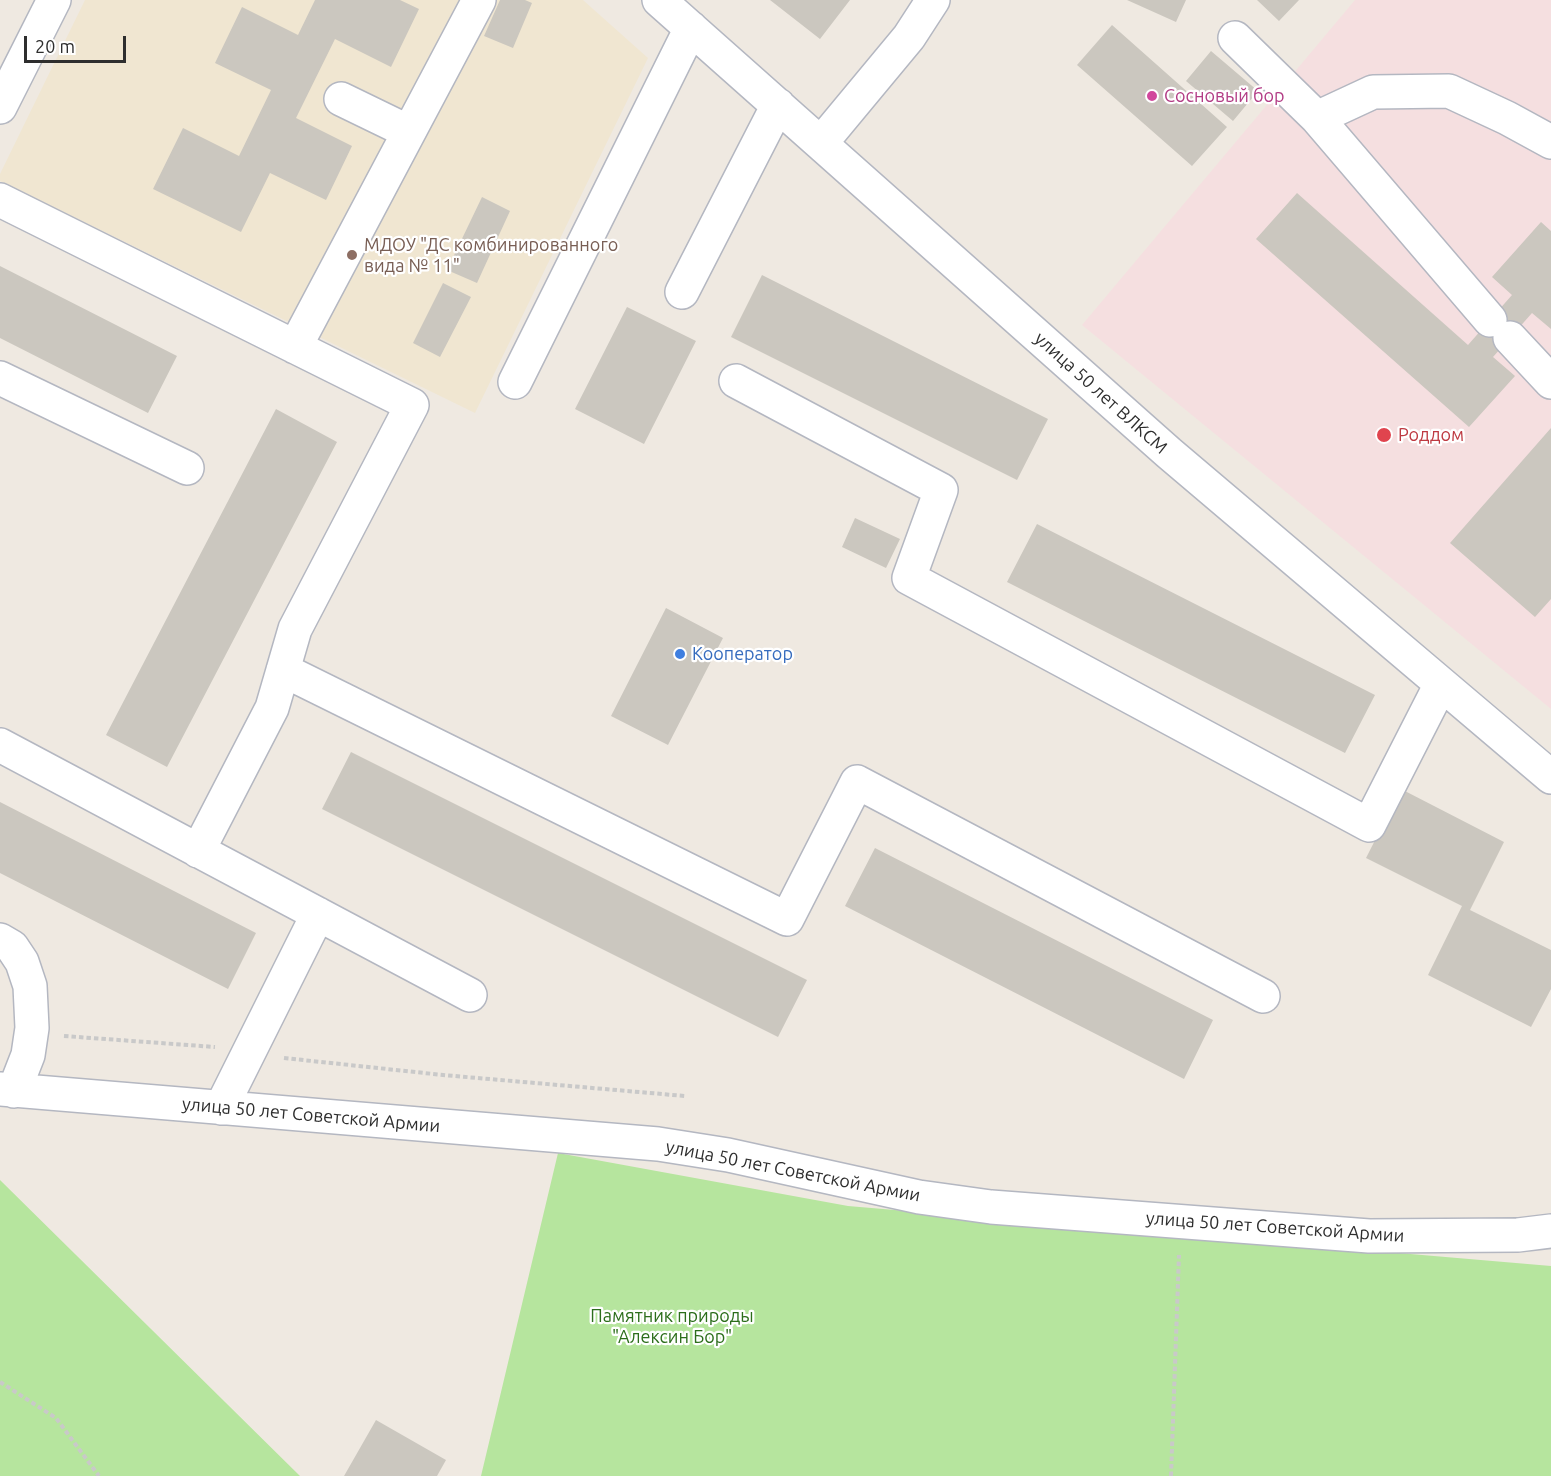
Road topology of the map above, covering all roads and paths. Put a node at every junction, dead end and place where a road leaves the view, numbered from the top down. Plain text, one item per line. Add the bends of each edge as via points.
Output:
1 (54, 0) edge
2 (478, 0) edge
3 (659, 0) edge
4 (933, 0) edge
5 (691, 28) junction
6 (1235, 38) dead end
7 (341, 99) dead end
8 (778, 105) junction
9 (0, 107) edge
10 (1317, 118) junction
11 (409, 132) junction
12 (1551, 142) edge
13 (821, 143) junction
14 (0, 200) edge
15 (682, 292) dead end
16 (295, 346) junction
17 (0, 378) edge
18 (736, 381) dead end
19 (514, 382) dead end
20 (1551, 382) edge
21 (187, 468) dead end
22 (283, 670) junction
23 (1441, 684) junction
24 (0, 745) edge
25 (1551, 777) edge
26 (198, 850) junction
27 (318, 914) junction
28 (0, 940) edge
29 (470, 995) dead end
30 (1263, 996) dead end
31 (31, 1034) junction
32 (249, 1052) junction
33 (7, 1090) edge
34 (685, 1095) dead end
35 (221, 1108) junction
36 (1181, 1221) junction
37 (1551, 1231) edge
38 (0, 1382) edge
39 (99, 1476) edge
40 (1171, 1476) edge

1 - 9 street
2 - 11 street
3 - 5 street, улица 50 лет ВЛКСМ
4 - 13 street via 909,37
5 - 8 street, улица 50 лет ВЛКСМ
5 - 19 street
6 - 10 street
7 - 11 street
8 - 13 street, улица 50 лет ВЛКСМ
8 - 15 street
10 - 12 street via 1373,92 1449,91
10 - 20 street via 1500,329
11 - 16 street
13 - 23 street, улица 50 лет ВЛКСМ via 1169,453
14 - 16 street
16 - 22 street via 412,405 295,629
17 - 21 street
18 - 23 street via 941,490 909,578 1369,825
22 - 26 street via 272,708
22 - 30 street via 787,919 857,782
23 - 25 street, улица 50 лет ВЛКСМ
24 - 26 street
26 - 27 street
27 - 29 street
27 - 32 street
28 - 31 street via 12,947 22,962 30,986
31 - 32 path
31 - 33 street via 28,1055
32 - 34 path via 339,1064
32 - 35 street
33 - 35 street, улица 50 лет Советской Армии
35 - 36 street, улица 50 лет Советской Армии via 658,1144 728,1155 919,1197 991,1207
36 - 37 street, улица 50 лет Советской Армии via 1369,1236 1518,1235
36 - 40 path
38 - 39 path via 56,1418

